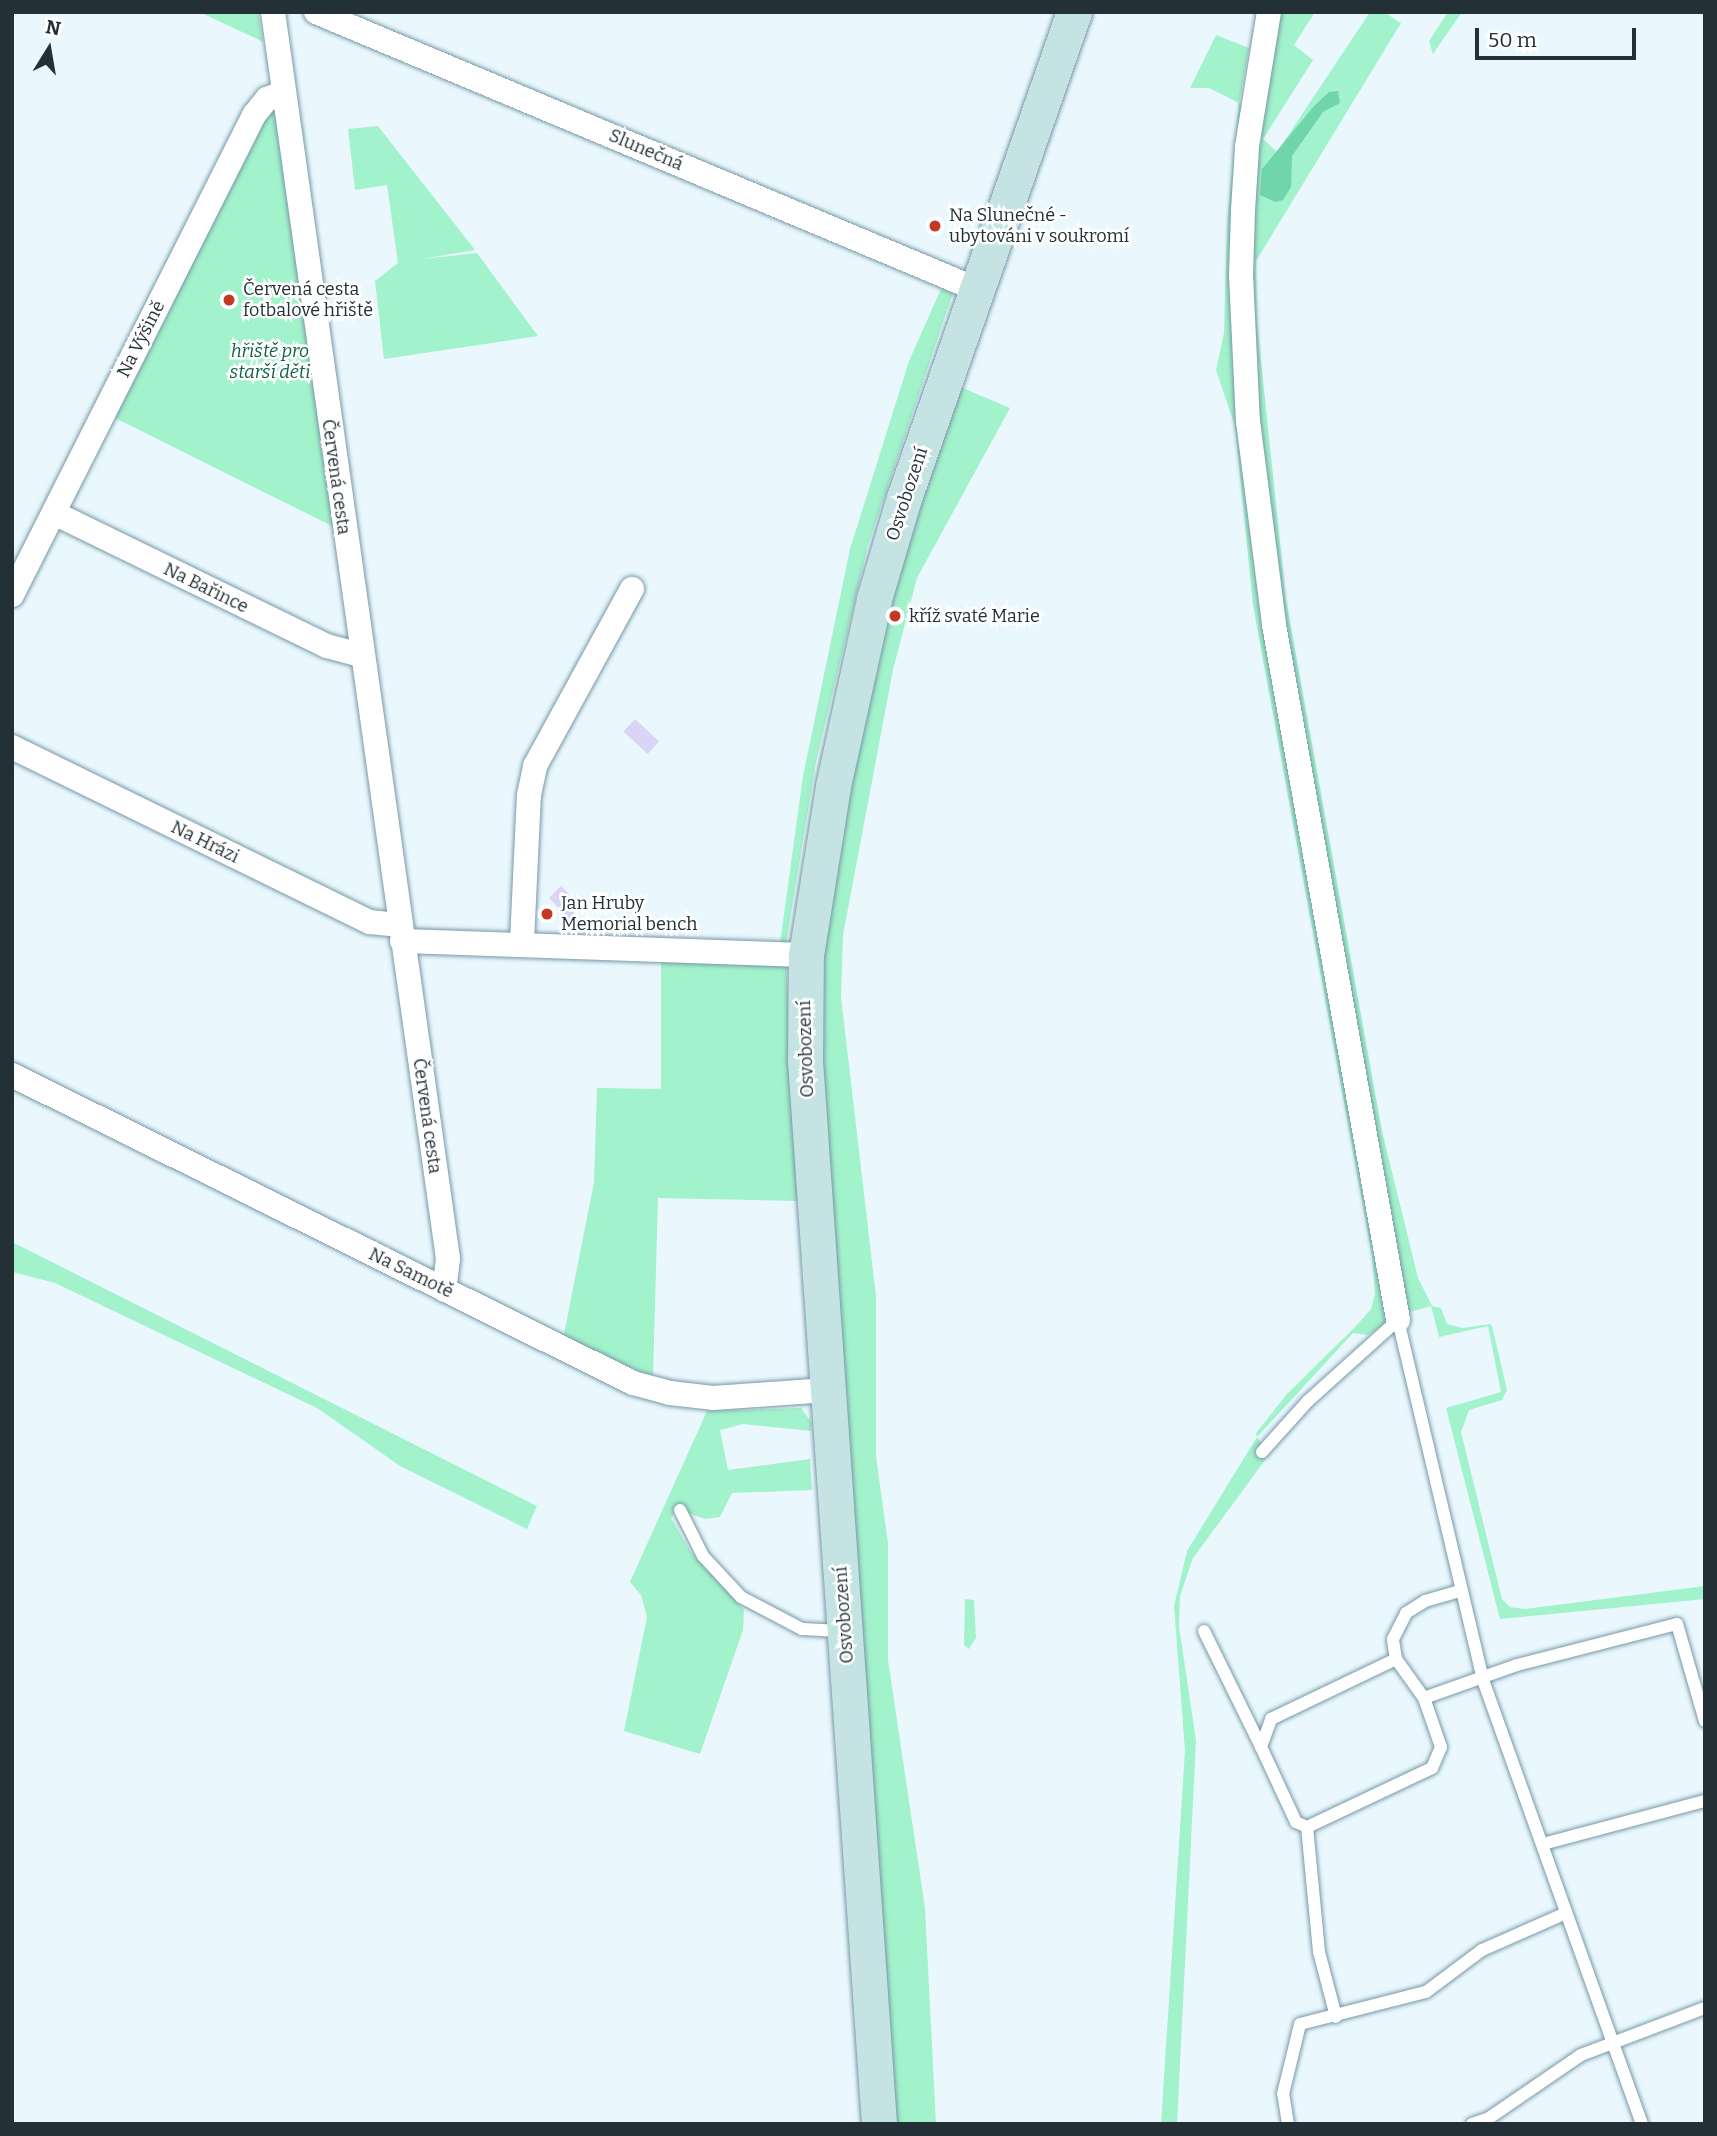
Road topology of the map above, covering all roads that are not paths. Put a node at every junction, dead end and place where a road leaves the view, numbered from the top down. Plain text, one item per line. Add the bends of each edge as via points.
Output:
1 (273, 12) edge
2 (316, 12) edge
3 (1074, 12) edge
4 (1269, 12) edge
5 (282, 93) junction
6 (976, 289) junction
7 (54, 513) junction
8 (632, 589) dead end
9 (12, 595) edge
10 (361, 655) junction
11 (12, 747) edge
12 (401, 933) junction
13 (522, 942) junction
14 (806, 955) junction
15 (12, 1075) edge
16 (444, 1290) junction
17 (1398, 1320) junction
18 (828, 1391) junction
19 (1262, 1452) dead end
20 (680, 1510) dead end
21 (1461, 1591) junction
22 (845, 1631) junction
23 (1204, 1631) dead end
24 (1396, 1659) junction
25 (1483, 1680) junction
26 (1424, 1698) junction
27 (1705, 1721) edge
28 (1261, 1748) junction
29 (1705, 1801) edge
30 (1307, 1827) junction
31 (1543, 1844) junction
32 (1566, 1913) junction
33 (1705, 2008) edge
34 (1336, 2017) junction
35 (1613, 2041) junction
36 (1638, 2123) edge
37 (879, 2124) edge
38 (1288, 2124) edge
39 (1472, 2124) edge

1 - 5 street, Červená cesta
2 - 6 street, Slunečná
3 - 6 main road, Osvobození
4 - 17 street via 1247,147 1243,211 1241,275 1248,421 1274,625
5 - 7 street, Na Výšině via 267,99 254,115
5 - 10 street, Červená cesta
6 - 14 main road, Osvobození via 904,498 863,644 823,838
7 - 9 street, Na Výšině
7 - 10 street, Na Bařince via 327,646
8 - 13 street via 535,766 529,795
10 - 12 street, Červená cesta
11 - 12 street, Na Hrázi
12 - 13 street
12 - 16 street, Červená cesta via 448,1259
13 - 14 street
14 - 18 main road, Osvobození via 805,1060
15 - 16 street, Na Samotě
16 - 18 street, Na Samotě via 610,1374 670,1394 723,1398
17 - 19 lane via 1308,1401
17 - 21 lane
18 - 22 main road, Osvobození
20 - 22 lane via 703,1556 760,1611 802,1629
21 - 24 lane via 1425,1601 1406,1613 1394,1639
21 - 25 lane
22 - 37 main road, Osvobození
23 - 28 lane
24 - 26 lane
24 - 28 lane via 1271,1719
25 - 26 lane
25 - 27 lane via 1517,1665 1677,1624
25 - 31 lane
26 - 30 lane via 1441,1747 1438,1762
28 - 30 lane via 1296,1822
29 - 31 lane
30 - 34 lane via 1318,1952
31 - 32 lane
32 - 34 lane via 1482,1950 1426,1992
32 - 35 lane
33 - 35 lane
34 - 38 lane via 1300,2024 1283,2094
35 - 36 lane
35 - 39 lane via 1581,2055 1489,2118

